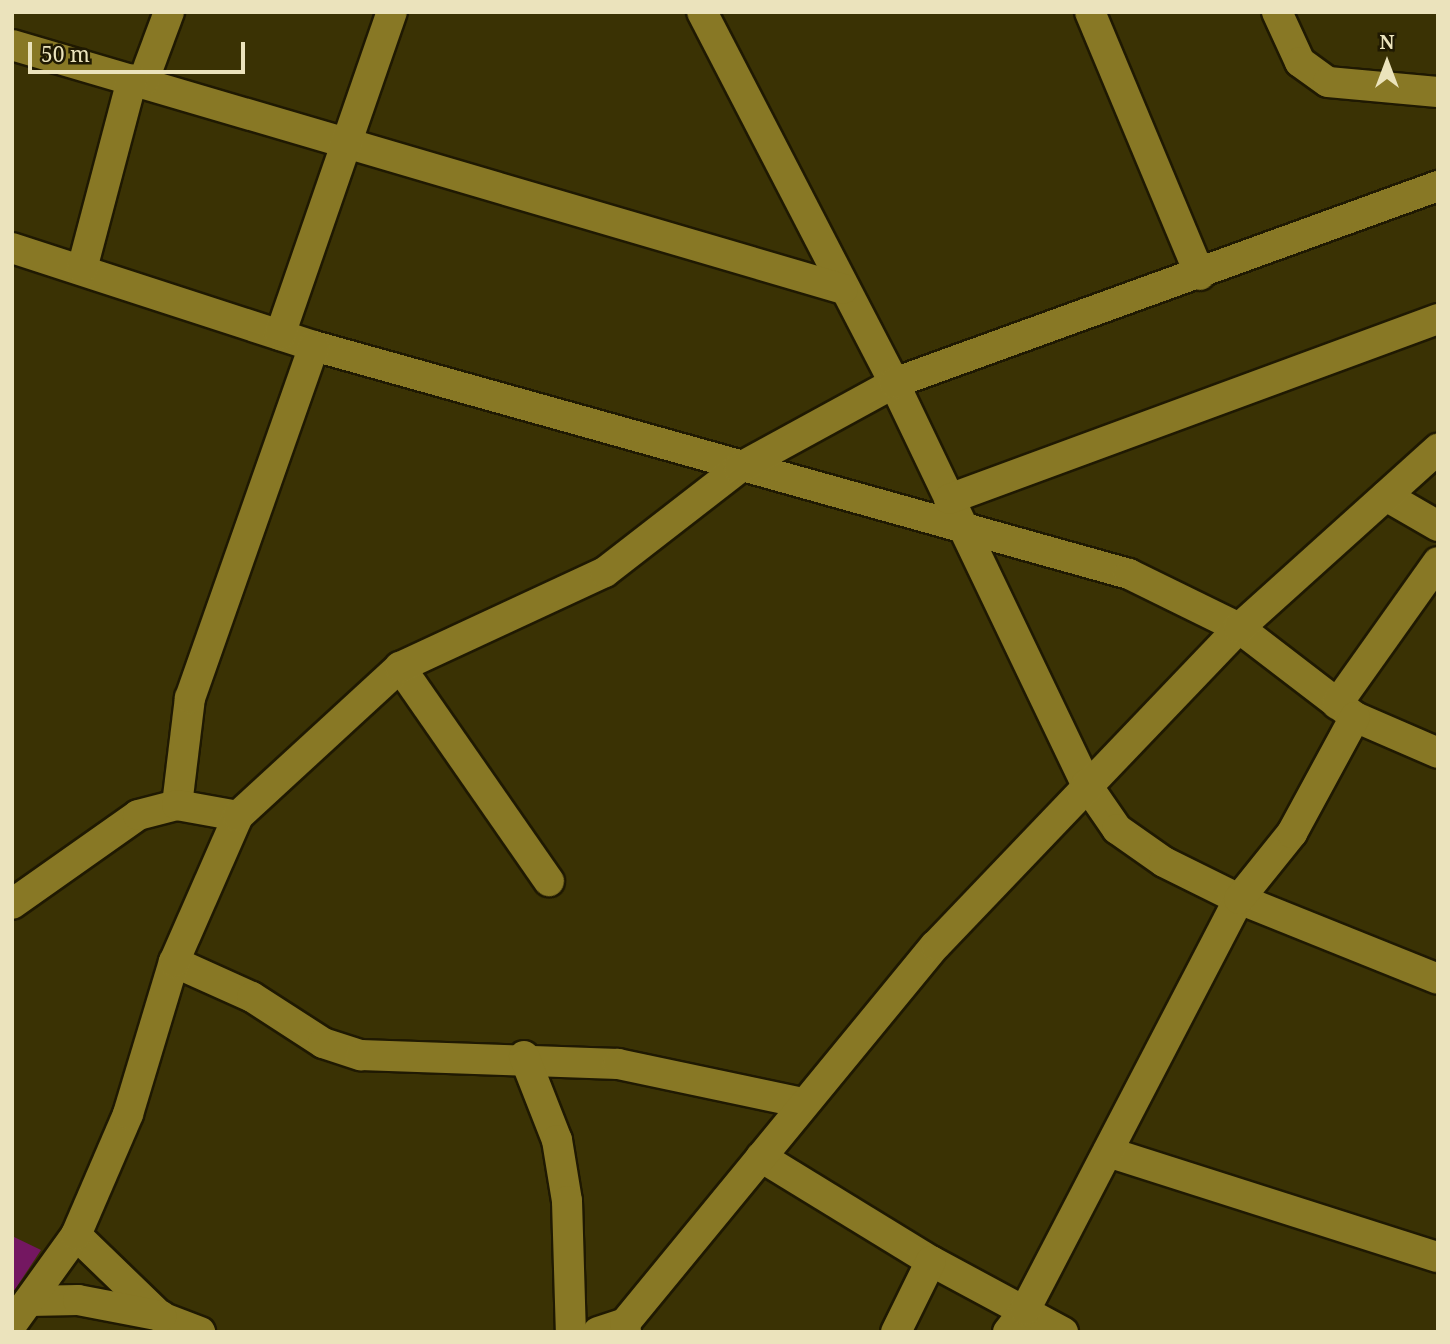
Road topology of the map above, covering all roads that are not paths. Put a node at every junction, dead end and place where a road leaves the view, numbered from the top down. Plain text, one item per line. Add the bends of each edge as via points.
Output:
1 (169, 12) edge
2 (392, 12) edge
3 (1090, 12) edge
4 (1278, 12) edge
5 (699, 13) edge
6 (12, 45) edge
7 (138, 81) junction
8 (1438, 92) edge
9 (341, 145) junction
10 (1438, 186) edge
11 (12, 248) edge
12 (82, 269) junction
13 (1200, 275) junction
14 (843, 289) junction
15 (1438, 318) edge
16 (280, 335) junction
17 (314, 346) junction
18 (894, 383) junction
19 (1438, 449) edge
20 (739, 468) junction
21 (1386, 496) junction
22 (949, 499) junction
23 (1438, 526) edge
24 (964, 530) junction
25 (1438, 562) edge
26 (1239, 628) junction
27 (400, 667) junction
28 (1346, 711) junction
29 (1438, 753) edge
30 (1086, 784) junction
31 (177, 805) junction
32 (238, 816) junction
33 (549, 881) dead end
34 (1239, 899) junction
35 (12, 904) edge
36 (174, 962) junction
37 (1438, 979) edge
38 (524, 1056) junction
39 (803, 1103) junction
40 (1108, 1152) junction
41 (761, 1157) junction
42 (76, 1236) junction
43 (1438, 1257) edge
44 (931, 1261) junction
45 (21, 1313) edge
46 (161, 1317) junction
47 (1016, 1321) edge
48 (616, 1329) edge
49 (200, 1332) edge
50 (571, 1332) edge
51 (896, 1332) edge
52 (1063, 1332) edge

1 - 7 street
2 - 9 street
3 - 13 street
4 - 8 street via 1300,62 1328,82
5 - 14 street
6 - 7 street
7 - 9 street
7 - 12 street
9 - 14 street
9 - 16 street
10 - 13 street
11 - 12 street
12 - 16 street
13 - 18 street
14 - 18 street
15 - 22 street
16 - 17 street
17 - 20 street
17 - 31 street via 190,698
18 - 20 street
18 - 22 street
19 - 21 street
20 - 24 street
20 - 27 street via 605,572
21 - 23 street
21 - 26 street
22 - 24 street
24 - 26 street via 1129,574
24 - 30 street
25 - 28 street
26 - 28 street
26 - 30 street
27 - 32 street
27 - 33 street
28 - 29 street
28 - 34 street via 1292,833
30 - 34 street via 1117,829 1164,862
30 - 39 street via 936,945
31 - 32 street
31 - 35 street via 138,815
32 - 36 street
34 - 37 street
34 - 40 street
36 - 38 street via 252,996 323,1043 361,1055
36 - 42 street via 128,1114
38 - 39 street via 618,1064
38 - 50 street via 561,1164
39 - 41 street
40 - 43 street
40 - 47 street
41 - 44 street
41 - 48 street
42 - 45 street
42 - 46 street
44 - 47 street
44 - 51 street
45 - 46 street via 78,1300
46 - 49 street
47 - 52 street

